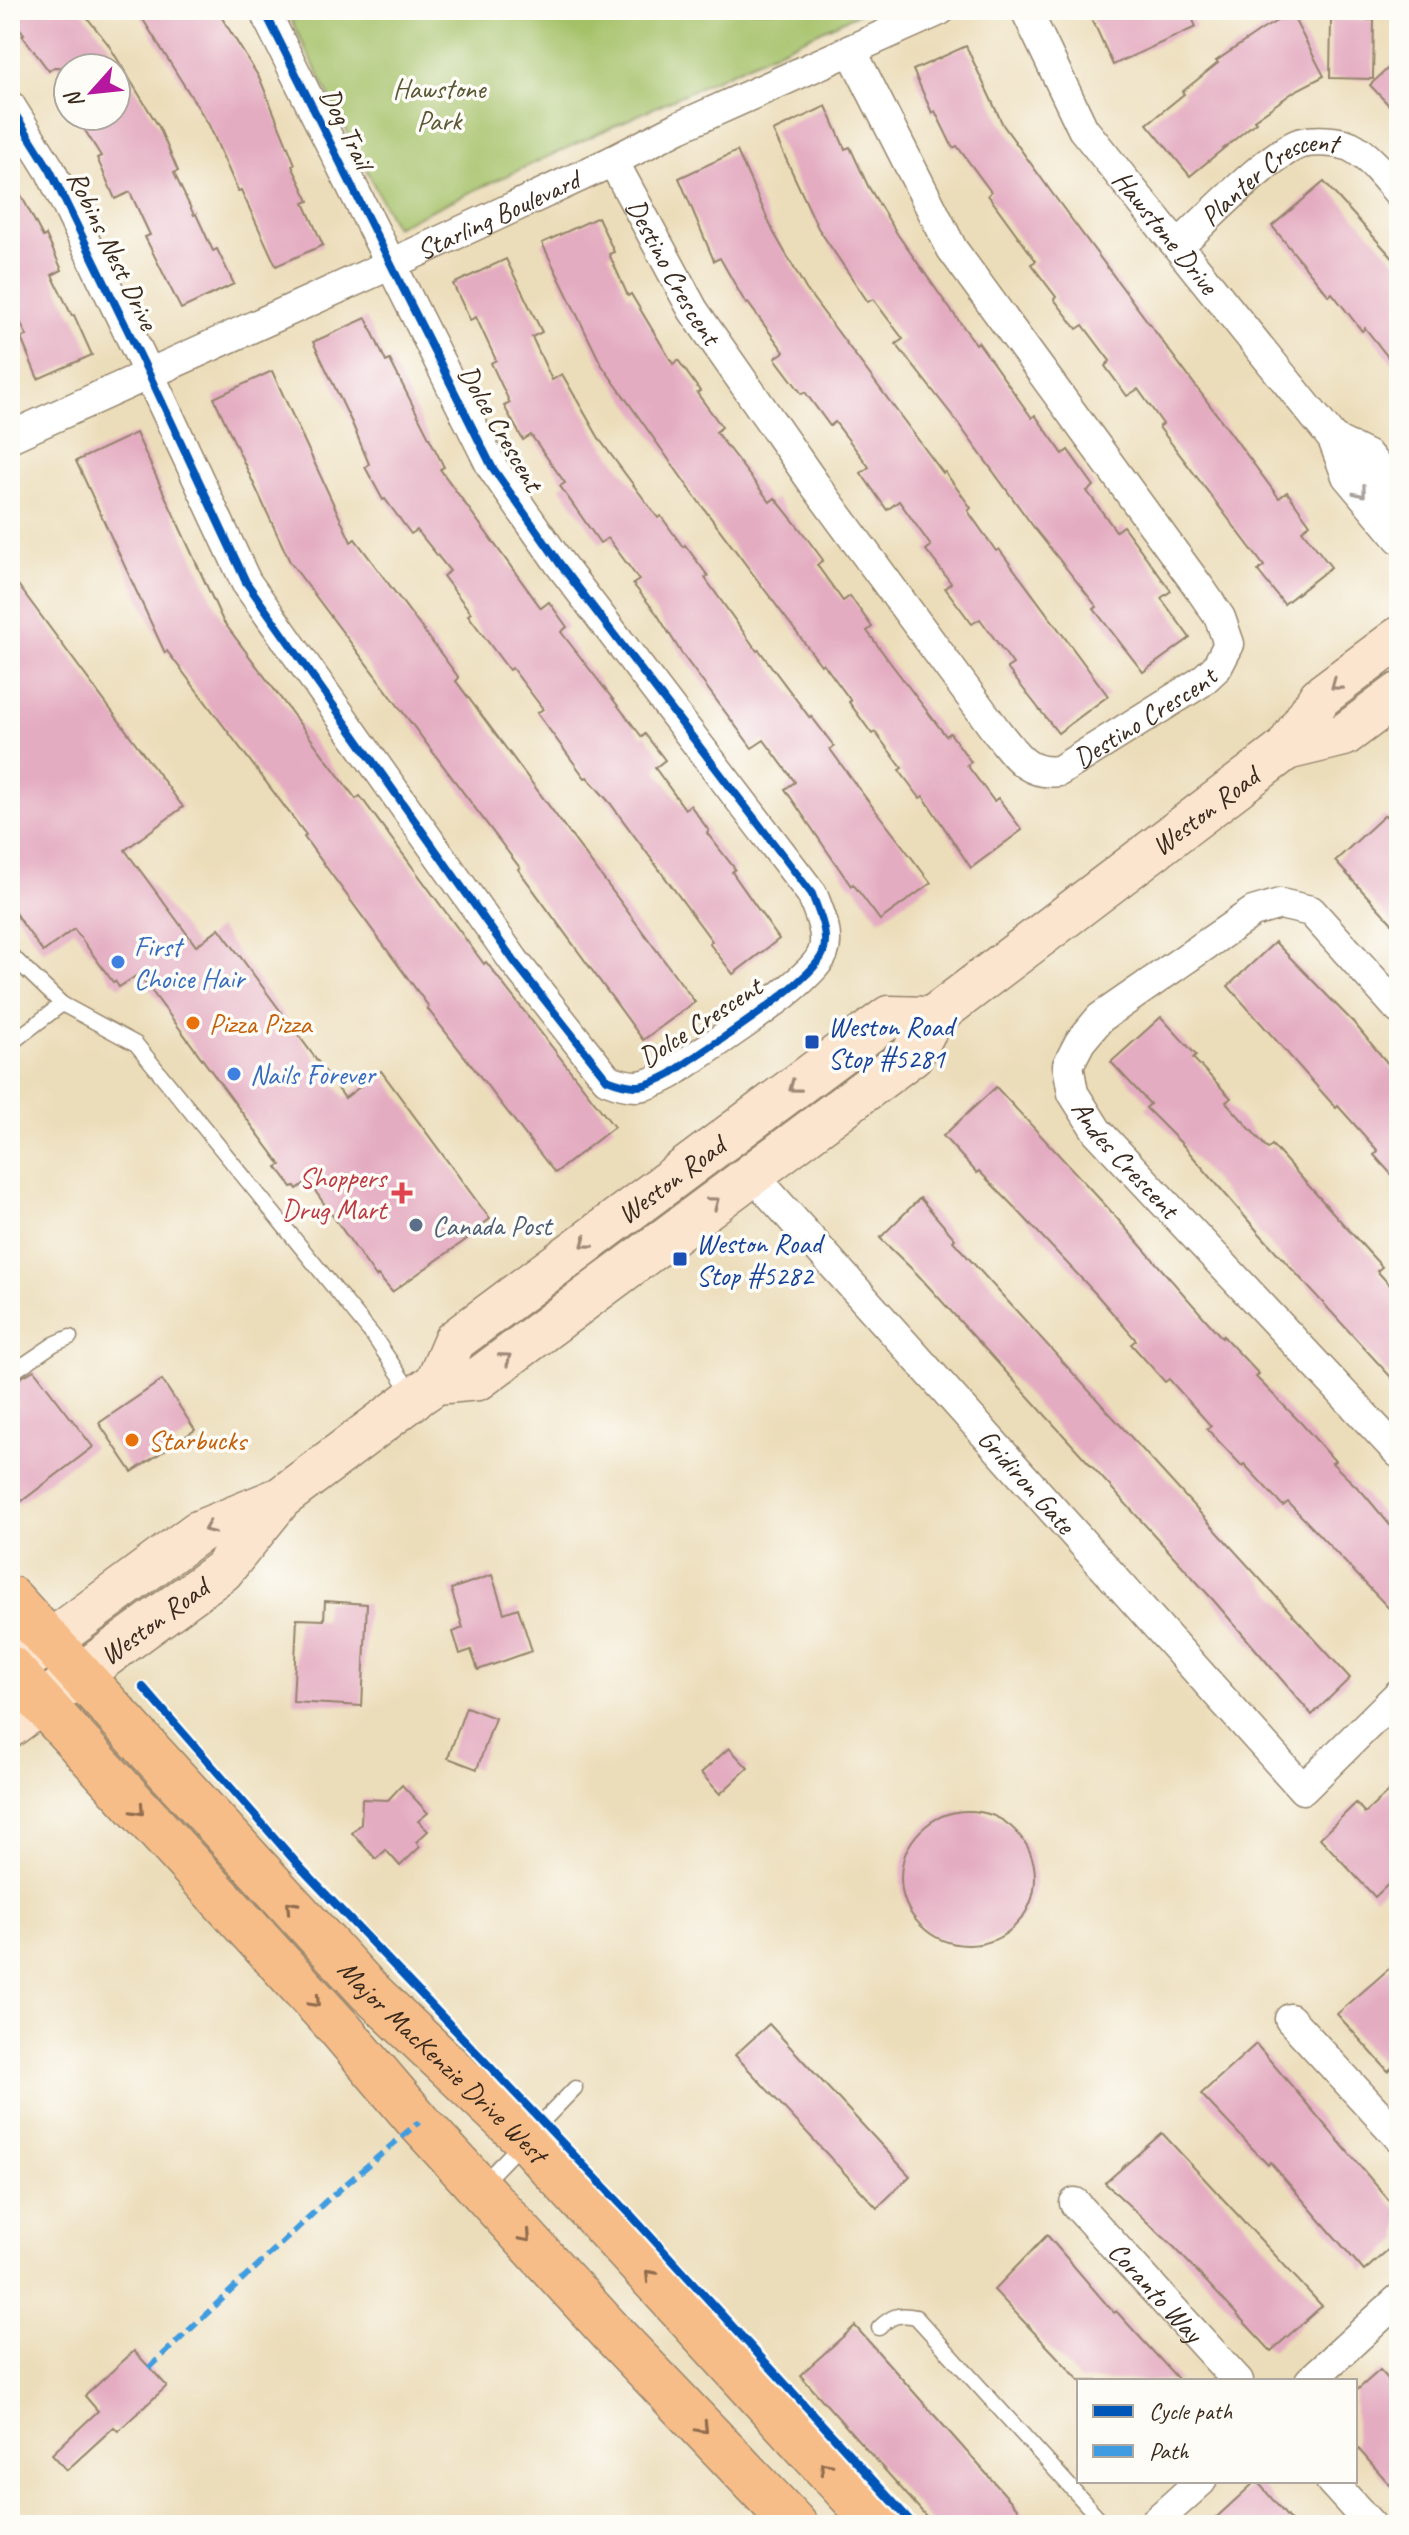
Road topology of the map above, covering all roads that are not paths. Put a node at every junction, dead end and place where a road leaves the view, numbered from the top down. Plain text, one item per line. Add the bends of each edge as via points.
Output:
1 (264, 10) edge
2 (940, 10) edge
3 (1026, 10) edge
4 (851, 50) junction
5 (10, 106) edge
6 (613, 161) junction
7 (1399, 193) edge
8 (1179, 245) junction
9 (389, 265) junction
10 (149, 374) junction
11 (10, 437) edge
12 (1333, 439) junction
13 (1399, 494) edge
14 (1399, 538) edge
15 (1399, 638) edge
16 (1399, 694) edge
17 (1286, 749) junction
18 (10, 954) edge
19 (62, 1004) junction
20 (1399, 1009) edge
21 (932, 1018) junction
22 (10, 1044) edge
23 (752, 1174) junction
24 (70, 1337) dead end
25 (10, 1374) edge
26 (425, 1391) junction
27 (1399, 1453) edge
28 (281, 1498) junction
29 (10, 1598) edge
30 (50, 1642) junction
31 (11, 1670) edge
32 (80, 1674) junction
33 (1399, 1694) edge
34 (26, 1714) edge
35 (1290, 2019) dead end
36 (575, 2088) dead end
37 (1395, 2124) edge
38 (525, 2139) junction
39 (480, 2187) junction
40 (1075, 2203) dead end
41 (1399, 2299) edge
42 (879, 2328) dead end
43 (1236, 2379) edge
44 (1312, 2379) edge
45 (1199, 2483) edge
46 (1333, 2483) edge
47 (795, 2525) edge
48 (878, 2525) edge
49 (1105, 2525) edge
50 (1152, 2525) edge
51 (1371, 2525) edge

1 - 9 street, Dog Trail
2 - 4 street, Starling Boulevard
3 - 8 street, Hawstone Drive via 1083,129
4 - 6 street, Starling Boulevard
4 - 6 street, Destino Crescent via 952,249 1201,590 1229,644 1201,682 1059,771 1041,773 1021,760 997,732 815,485 693,310
5 - 10 street, Robins Nest Drive via 50,170
6 - 9 street, Starling Boulevard
7 - 8 street, Planter Crescent via 1349,145 1301,143 1275,156
8 - 12 street, Hawstone Drive
9 - 10 street, Starling Boulevard
9 - 10 street, Dolce Crescent via 492,467 812,894 824,925 823,952 804,979 652,1084 630,1088 607,1079 514,961 246,582
10 - 11 street, Starling Boulevard
12 - 13 street, Hawstone Drive via 1368,456
12 -> 14 street, Hawstone Drive via 1347,476
15 -> 17 main road, Weston Road via 1320,697
16 - 17 main road, Weston Road via 1344,735
17 - 21 main road, Weston Road
18 - 19 lane
19 - 22 lane
19 - 26 lane via 136,1044 374,1337
20 - 27 street, Andes Crescent via 1311,911 1280,904 1253,912 1100,1018 1068,1065 1073,1093 1097,1131
21 - 23 main road, Weston Road via 912,1055
21 -> 26 main road, Weston Road via 889,1017 876,1026 454,1341
26 -> 23 main road, Weston Road via 478,1379
23 - 33 street, Gridiron Gate via 1303,1789
24 - 25 lane
26 - 28 main road, Weston Road
28 -> 30 main road, Weston Road via 198,1532
28 - 32 main road, Weston Road via 222,1571
29 - 30 main road, Major MacKenzie Drive West
30 - 31 main road, Weston Road
30 - 32 main road, Major MacKenzie Drive West
31 - 34 main road, Major MacKenzie Drive West
32 - 34 main road, Weston Road
38 -> 32 main road, Major MacKenzie Drive West via 368,1990
34 -> 39 main road, Major MacKenzie Drive West via 341,2030
35 - 37 street
36 - 38 lane
38 - 39 lane
48 -> 38 main road, Major MacKenzie Drive West
39 -> 47 main road, Major MacKenzie Drive West
40 - 43 street, Coranto Way
41 - 44 street
42 - 49 lane via 893,2316 916,2317
45 - 50 street
46 - 51 street

